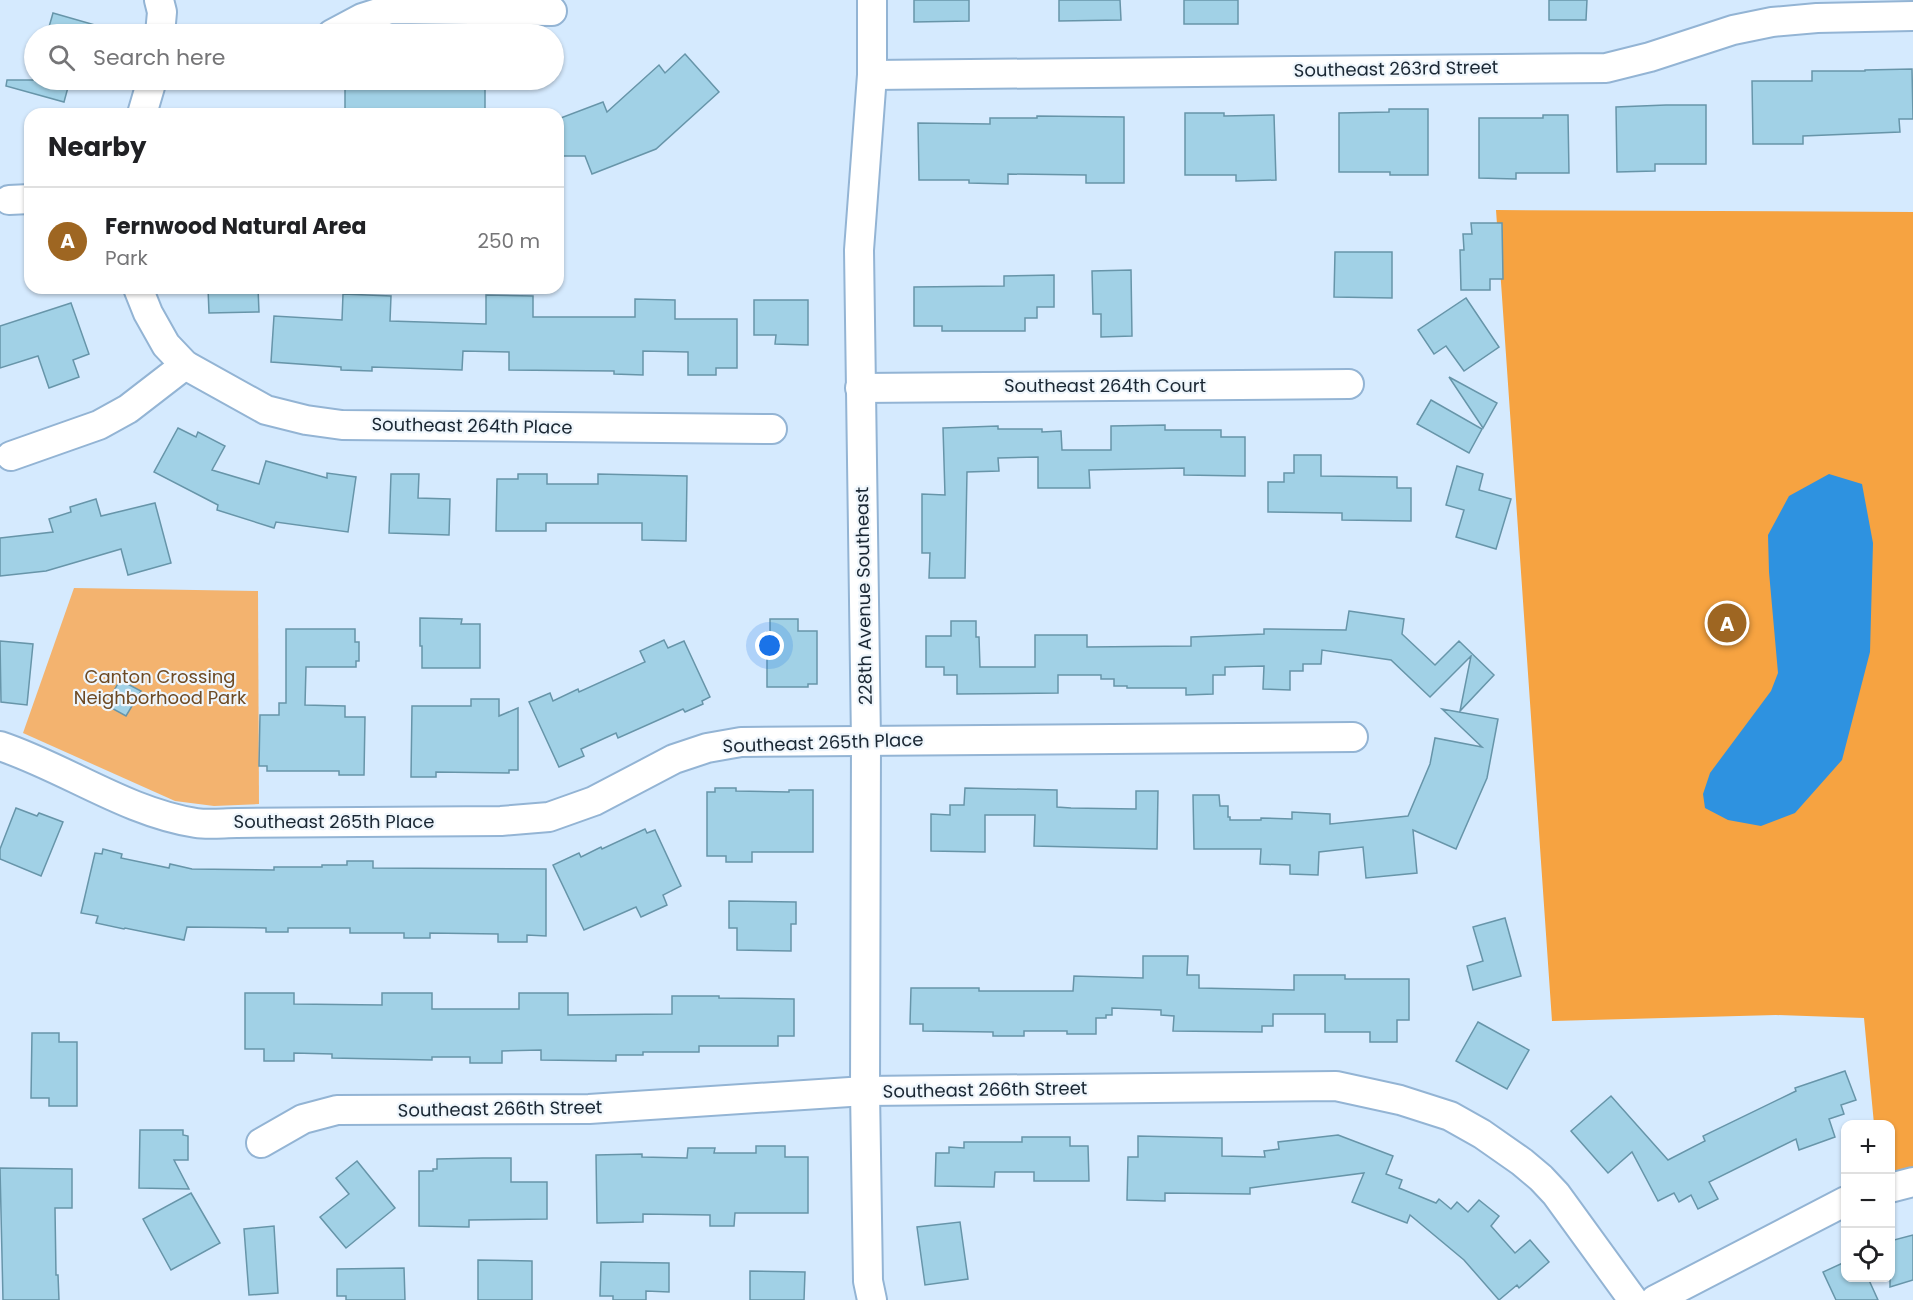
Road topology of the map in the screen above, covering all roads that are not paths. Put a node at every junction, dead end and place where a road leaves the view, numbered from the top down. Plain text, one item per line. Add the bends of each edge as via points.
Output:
1 (159, 0) edge
2 (872, 0) edge
3 (552, 11) dead end
4 (1913, 16) edge
5 (161, 24) edge
6 (351, 24) edge
7 (872, 75) junction
8 (149, 90) edge
9 (144, 108) edge
10 (140, 294) edge
11 (185, 365) junction
12 (1349, 384) dead end
13 (860, 388) junction
14 (772, 429) dead end
15 (10, 456) dead end
16 (1353, 737) dead end
17 (866, 741) junction
18 (0, 746) edge
19 (865, 1091) junction
20 (261, 1143) dead end
21 (1913, 1182) edge
22 (1895, 1187) edge
23 (1841, 1203) edge
24 (872, 1300) edge
25 (1633, 1300) edge
26 (1655, 1300) edge

1 - 5 street
2 - 7 street, 228th Avenue Southeast
3 - 6 street via 391,9
4 - 7 street, Southeast 263rd Street via 1772,22 1606,68
7 - 13 street, 228th Avenue Southeast via 859,250
8 - 9 street
10 - 11 street, Southeast 264th Place via 166,345
11 - 14 street, Southeast 264th Place via 266,410 342,425
11 - 15 street via 128,409 99,425
12 - 13 street, Southeast 264th Court
13 - 17 street, 228th Avenue Southeast
16 - 17 street, Southeast 265th Place
17 - 18 street, Southeast 265th Place via 741,742 707,748 674,759 594,801 549,817 501,821 237,823 197,823 167,817 119,800
17 - 19 street, 228th Avenue Southeast
19 - 20 street, Southeast 266th Street via 589,1109 336,1110 303,1119
19 - 24 street, 228th Avenue Southeast via 868,1281
19 - 25 street, Southeast 266th Street via 1336,1086 1426,1107 1482,1134 1541,1178
21 - 22 street
23 - 26 street

